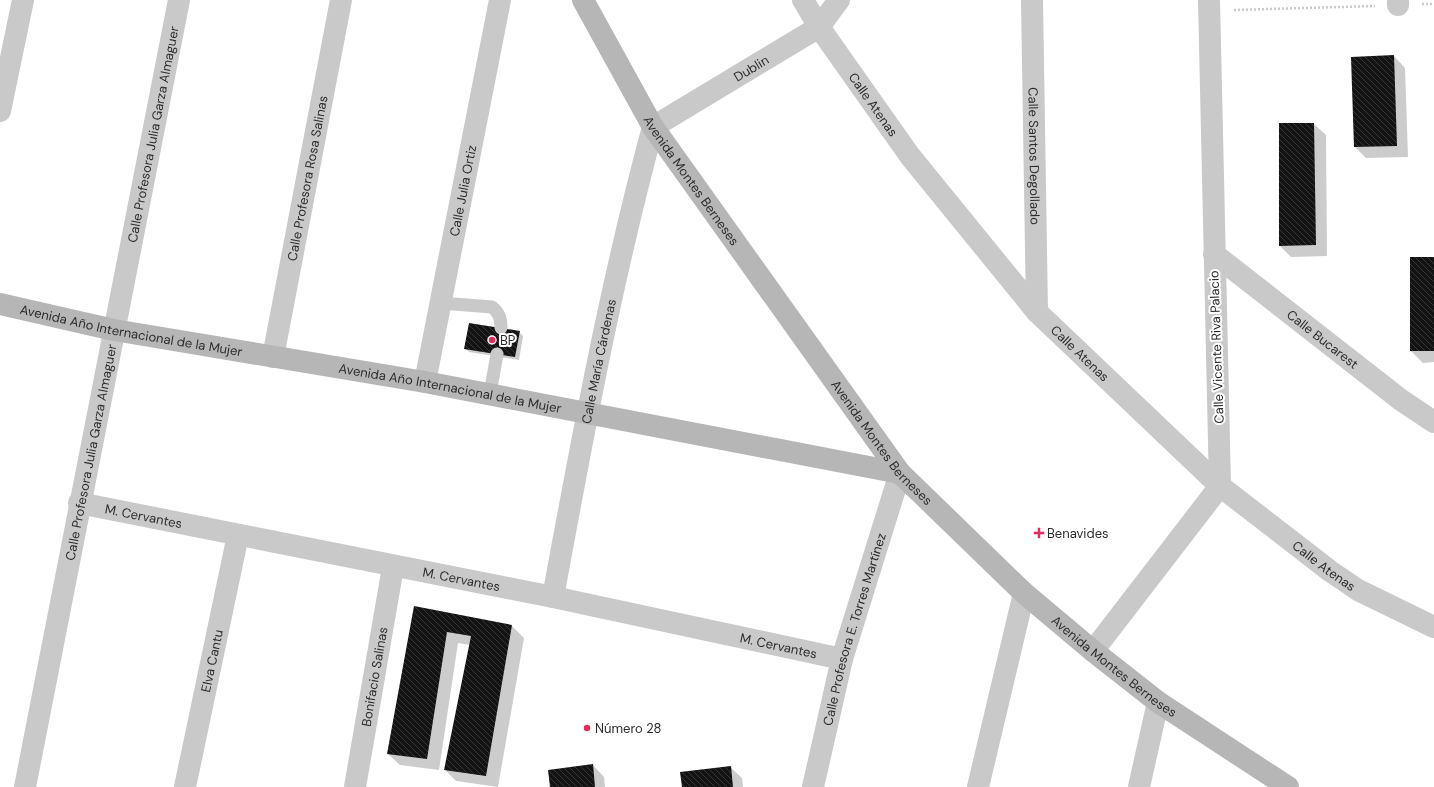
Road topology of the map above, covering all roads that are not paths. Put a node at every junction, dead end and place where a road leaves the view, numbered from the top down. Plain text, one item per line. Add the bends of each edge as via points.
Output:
1 (23, 0) edge
2 (179, 0) edge
3 (341, 0) edge
4 (500, 0) edge
5 (583, 0) edge
6 (803, 0) edge
7 (839, 0) edge
8 (1032, 0) edge
9 (1209, 6) edge
10 (819, 27) junction
11 (0, 111) edge
12 (654, 127) junction
13 (1214, 254) junction
14 (441, 303) junction
15 (0, 304) edge
16 (1037, 312) junction
17 (501, 328) dead end
18 (114, 330) junction
19 (497, 354) dead end
20 (273, 358) junction
21 (426, 382) junction
22 (490, 394) junction
23 (587, 412) junction
24 (1434, 422) edge
25 (900, 473) junction
26 (1220, 486) junction
27 (79, 503) junction
28 (238, 535) junction
29 (393, 567) junction
30 (1024, 593) junction
31 (553, 597) junction
32 (1434, 627) edge
33 (1094, 651) junction
34 (842, 659) junction
35 (1158, 702) junction
36 (25, 787) edge
37 (185, 787) edge
38 (355, 787) edge
39 (813, 787) edge
40 (978, 787) edge
41 (1139, 787) edge
42 (1288, 787) edge

1 - 11 street
2 - 18 street, Calle Profesora Julia Garza Almaguer
3 - 20 street, Calle Profesora Rosa Salinas
4 - 14 street, Calle Julia Ortiz
5 - 12 street, Avenida Montes Berneses
6 - 10 street, Calle Atenas
7 - 10 street, Dublin
8 - 16 street, Calle Santos Degollado
9 - 13 street, Calle Vicente Riva Palacio
10 - 12 street, Dublin
10 - 16 street, Calle Atenas via 910,156
12 - 23 street, Calle María Cárdenas via 620,257
12 - 25 street, Avenida Montes Berneses
13 - 24 street, Calle Bucarest via 1401,400
13 - 26 street, Calle Vicente Riva Palacio
14 - 17 lane via 492,307 498,312
14 - 21 street, Calle Julia Ortiz
15 - 18 street, Avenida Año Internacional de la Mujer
16 - 26 street, Calle Atenas
18 - 20 street, Avenida Año Internacional de la Mujer
18 - 27 street, Calle Profesora Julia Garza Almaguer
19 - 22 lane
20 - 21 street, Avenida Año Internacional de la Mujer
21 - 22 street, Avenida Año Internacional de la Mujer
22 - 23 street, Avenida Año Internacional de la Mujer
23 - 25 street, Avenida Año Internacional de la Mujer
23 - 31 street, Calle María Cárdenas
25 - 30 street, Avenida Montes Berneses
25 - 34 street, Calle Profesora E. Torres Martínez
26 - 32 street, Calle Atenas via 1358,590
26 - 33 street
27 - 28 street, M. Cervantes
27 - 36 street, Calle Profesora Julia Garza Almaguer
28 - 29 street, M. Cervantes
28 - 37 street, Elva Cantu
29 - 31 street, M. Cervantes
29 - 38 street, Bonifacio Salinas
30 - 33 street, Avenida Montes Berneses
30 - 40 street
31 - 34 street, M. Cervantes
33 - 35 street, Avenida Montes Berneses
34 - 39 street, Calle Profesora E. Torres Martínez
35 - 41 street
35 - 42 street, Avenida Montes Berneses

